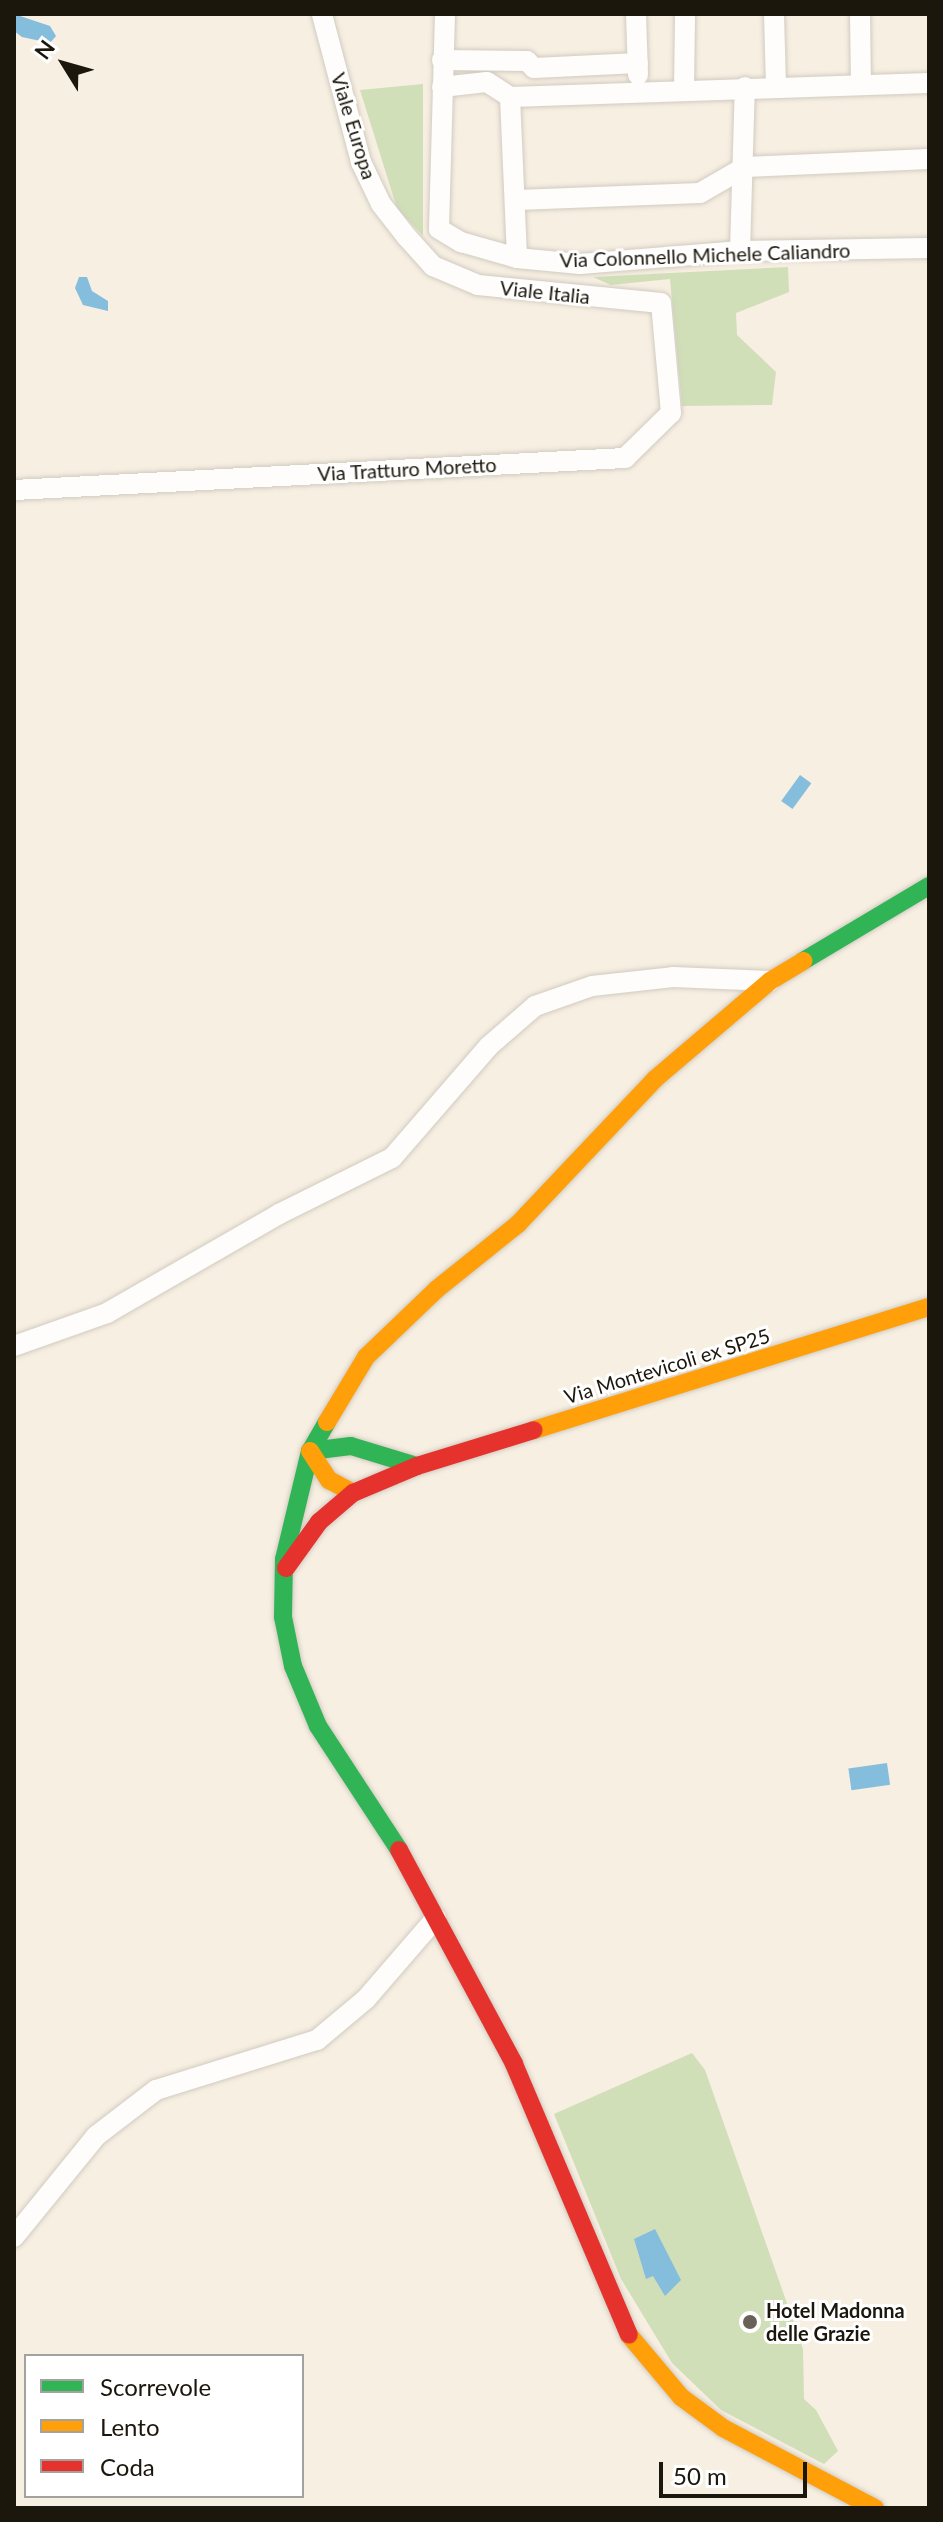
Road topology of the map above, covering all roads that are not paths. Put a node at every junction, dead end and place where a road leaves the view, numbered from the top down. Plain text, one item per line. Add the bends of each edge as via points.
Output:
1 (322, 14) edge
2 (445, 14) edge
3 (636, 14) edge
4 (685, 14) edge
5 (774, 14) edge
6 (860, 14) edge
7 (442, 60) junction
8 (638, 63) junction
9 (929, 83) edge
10 (861, 85) junction
11 (776, 86) junction
12 (442, 87) junction
13 (745, 87) junction
14 (684, 89) junction
15 (637, 91) junction
16 (510, 97) junction
17 (929, 159) edge
18 (745, 167) junction
19 (517, 200) junction
20 (929, 248) edge
21 (740, 251) junction
22 (517, 258) junction
23 (580, 264) junction
24 (433, 266) joint
25 (581, 295) junction
26 (661, 303) joint
27 (14, 490) edge
28 (929, 886) edge
29 (770, 981) junction
30 (929, 1307) edge
31 (14, 1346) edge
32 (340, 1397) junction
33 (310, 1451) junction
34 (384, 1458) junction
35 (417, 1466) junction
36 (353, 1493) junction
37 (284, 1570) junction
38 (436, 1918) junction
39 (14, 2237) edge
40 (875, 2508) edge

1 - 24 street, Viale Europa via 361,162 381,204
2 - 7 street
3 - 8 street
4 - 14 street
5 - 11 street
6 - 10 street
7 - 8 street via 527,61 534,68
7 - 12 street
8 - 15 street
9 - 10 street
10 - 11 street
11 - 13 street
12 - 16 street via 487,82
12 - 22 street, Via Colonnello Michele Caliandro via 439,229 461,242
13 - 14 street
13 - 18 street
14 - 15 street
15 - 16 street
16 - 19 street
17 - 18 street
18 - 19 street via 700,193
18 - 21 street
19 - 22 street
20 - 21 street, Via Colonnello Michele Caliandro
21 - 23 street, Via Colonnello Michele Caliandro
22 - 23 street, Via Colonnello Michele Caliandro
23 - 25 street
24 - 25 street, Viale Italia via 478,285
25 - 26 street, Viale Italia
26 - 27 street, Via Tratturo Moretto via 671,413 625,458
28 - 29 street
29 - 31 street via 673,977 592,986 535,1006 489,1046 392,1158 279,1214 107,1313
29 - 32 street via 655,1079 518,1224 437,1289 366,1357
30 - 35 street, Via Montevicoli ex SP25
32 - 33 street
32 - 34 street via 352,1426
33 - 34 street via 351,1446
33 - 36 street via 329,1480
33 - 37 street
34 - 35 street
35 - 36 street, Via Montevicoli ex SP25
36 - 37 street, Via Montevicoli ex SP25 via 319,1522
37 - 38 street via 283,1617 293,1666 318,1726 415,1874
38 - 39 street via 366,1999 317,2040 210,2072 144,2100 96,2136
38 - 40 street via 514,2064 628,2334 681,2397 723,2428

